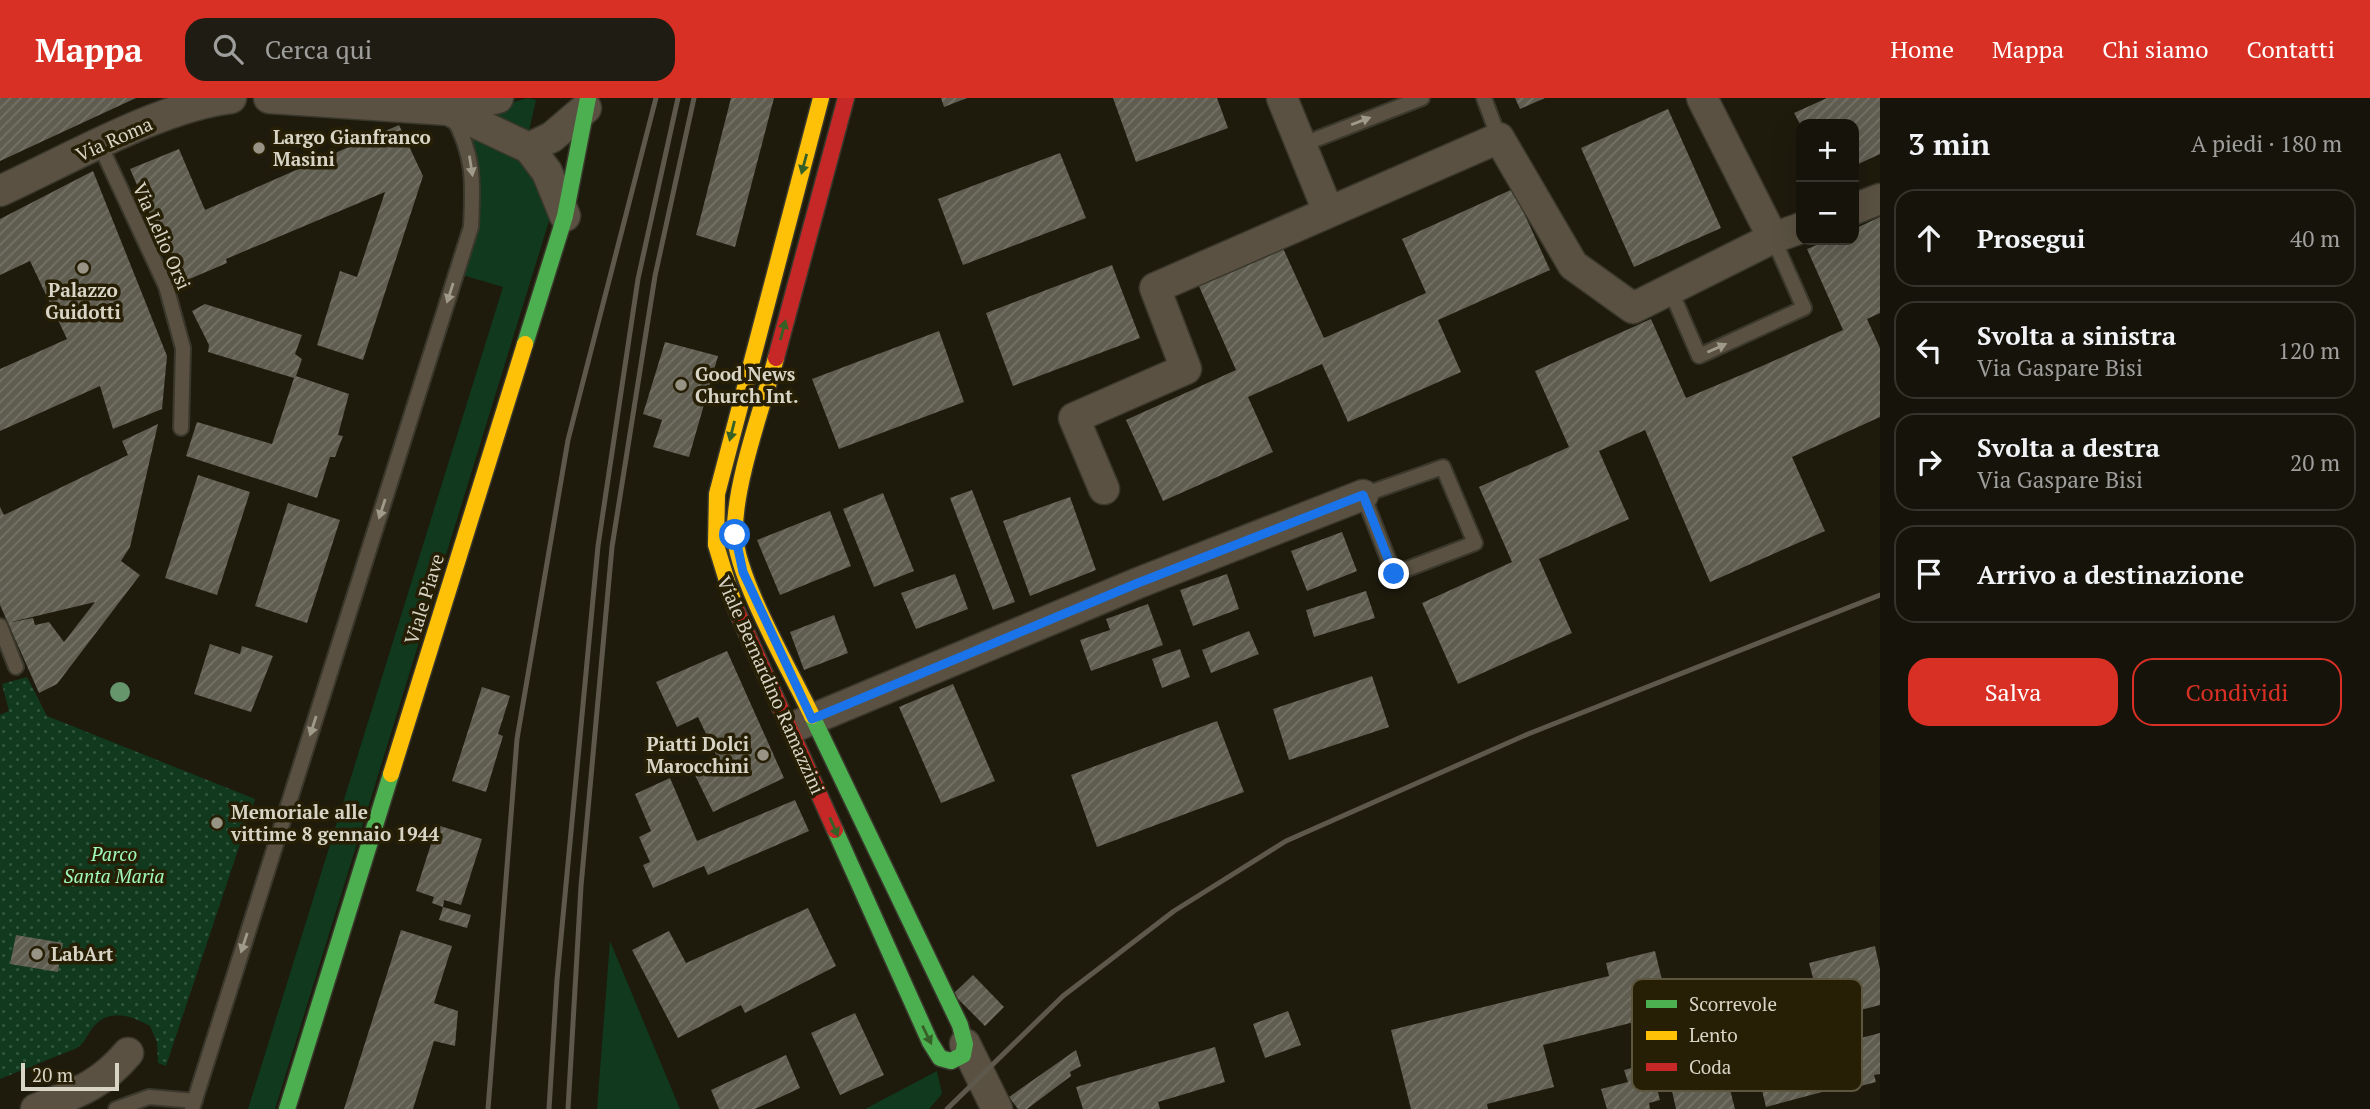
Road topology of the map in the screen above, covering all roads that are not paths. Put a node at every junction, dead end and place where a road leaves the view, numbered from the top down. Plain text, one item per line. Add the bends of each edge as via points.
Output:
1 (231, 98) edge
2 (269, 98) edge
3 (498, 98) edge
4 (821, 98) edge
5 (846, 98) edge
6 (1282, 98) edge
7 (1422, 98) edge
8 (1484, 98) edge
9 (1702, 98) edge
10 (587, 103) edge
11 (448, 110) junction
12 (1499, 138) junction
13 (100, 145) junction
14 (1301, 145) junction
15 (529, 148) junction
16 (0, 191) edge
17 (1880, 199) edge
18 (1859, 207) edge
19 (1328, 211) junction
20 (565, 216) junction
21 (1796, 230) edge
22 (1773, 238) junction
23 (1670, 289) junction
24 (181, 428) dead end
25 (1104, 489) dead end
26 (1363, 495) junction
27 (0, 626) edge
28 (16, 667) dead end
29 (801, 724) junction
30 (965, 1044) junction
31 (128, 1052) dead end
32 (83, 1100) edge
33 (193, 1105) edge
34 (36, 1109) edge
35 (116, 1109) edge
36 (287, 1109) edge
37 (998, 1109) edge

1 - 13 street, Via Roma via 167,115
2 - 11 street
3 - 11 street
4 -> 29 street, Viale Bernardino Ramazzini via 713,516 721,574
29 -> 5 street, Viale Bernardino Ramazzini via 743,572 735,535 736,514
6 - 14 street
14 -> 7 lane
8 - 12 lane
9 - 22 street
10 - 15 street via 552,137
10 - 20 street, Viale Piave
11 - 15 street
11 -> 33 lane via 465,139 473,171 471,228
12 - 19 street
12 - 23 street via 1573,265 1633,308
13 - 16 street, Via Roma
13 - 24 lane, Via Lelio Orsi via 166,286 183,348
14 - 19 street
15 - 20 street via 547,172
17 - 18 street
19 - 25 street via 1155,288 1186,369 1074,418
20 - 36 street, Viale Piave
21 - 22 street
22 - 23 street
23 -> 22 lane via 1699,356 1804,308
26 - 26 lane via 1443,467 1475,543 1394,574
26 - 29 street
27 - 28 lane
29 - 30 street, Viale Bernardino Ramazzini via 960,1026
29 -> 30 street, Viale Bernardino Ramazzini via 930,1042 940,1058 951,1061 963,1055
30 - 37 street, Viale Bernardino Ramazzini
31 - 32 street
32 - 34 street
33 - 35 lane via 149,1097

